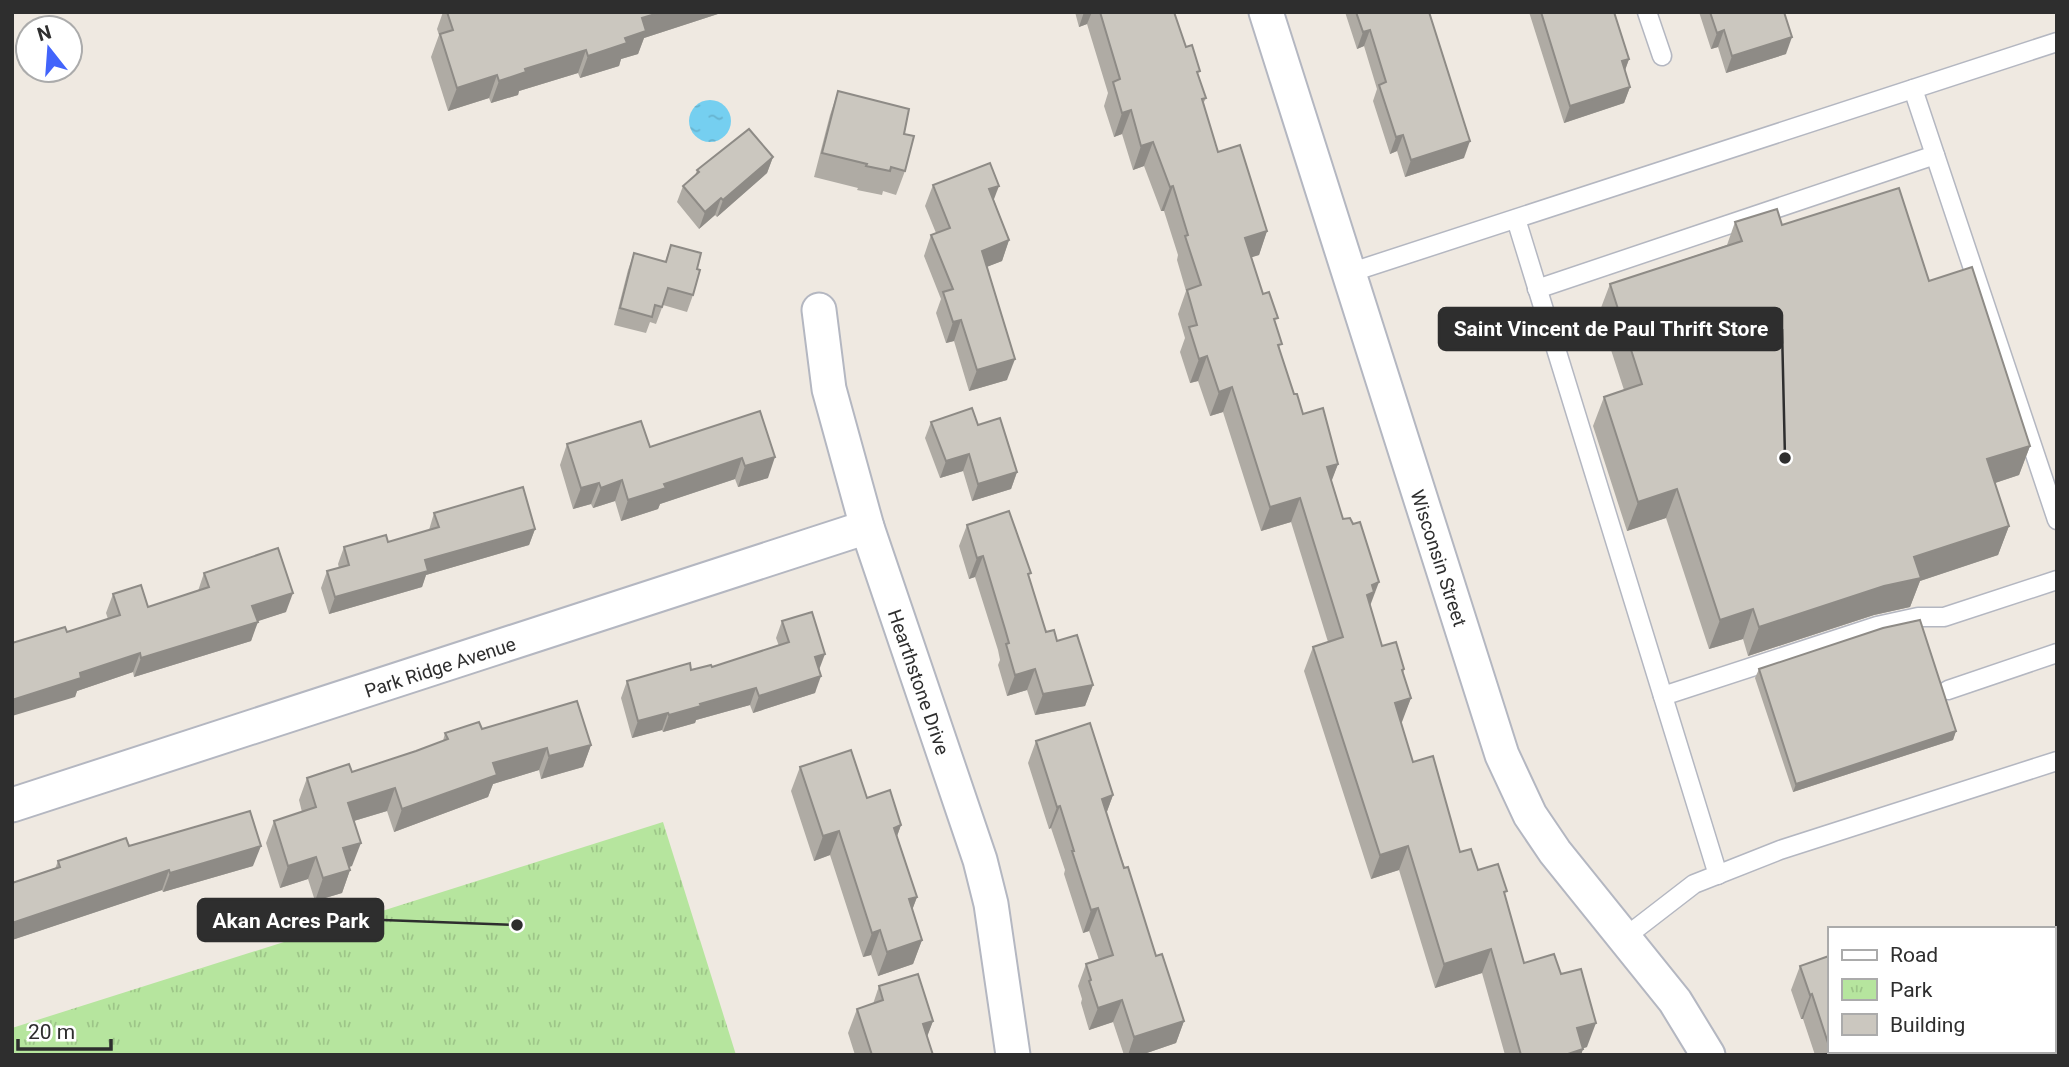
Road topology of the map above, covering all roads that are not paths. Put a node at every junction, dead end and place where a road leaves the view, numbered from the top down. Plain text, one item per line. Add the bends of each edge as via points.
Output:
1 (1266, 12) edge
2 (1647, 12) edge
3 (2057, 42) edge
4 (1661, 56) dead end
5 (1913, 89) junction
6 (1935, 155) junction
7 (1516, 219) junction
8 (1349, 273) junction
9 (1537, 289) junction
10 (820, 310) dead end
11 (2057, 520) edge
12 (867, 527) junction
13 (2057, 580) edge
14 (2057, 653) edge
15 (1948, 690) dead end
16 (1663, 696) junction
17 (2057, 761) edge
18 (12, 805) edge
19 (1718, 875) junction
20 (1624, 938) junction
21 (1013, 1055) edge
22 (1708, 1055) edge

1 - 8 street, Wisconsin Street
2 - 4 lane
3 - 5 lane
5 - 6 lane
5 - 7 lane
6 - 9 lane
6 - 11 lane
7 - 8 lane
7 - 9 lane
8 - 20 street, Wisconsin Street via 1502,755 1555,852
9 - 16 lane
10 - 12 street, Hearthstone Drive via 829,389
12 - 18 street, Park Ridge Avenue
12 - 21 street, Hearthstone Drive via 979,860 991,904
13 - 16 lane via 1944,617 1877,626
14 - 15 lane
16 - 19 lane
17 - 19 lane via 1780,850
19 - 20 lane via 1694,884
20 - 22 street, Wisconsin Street via 1675,1001

